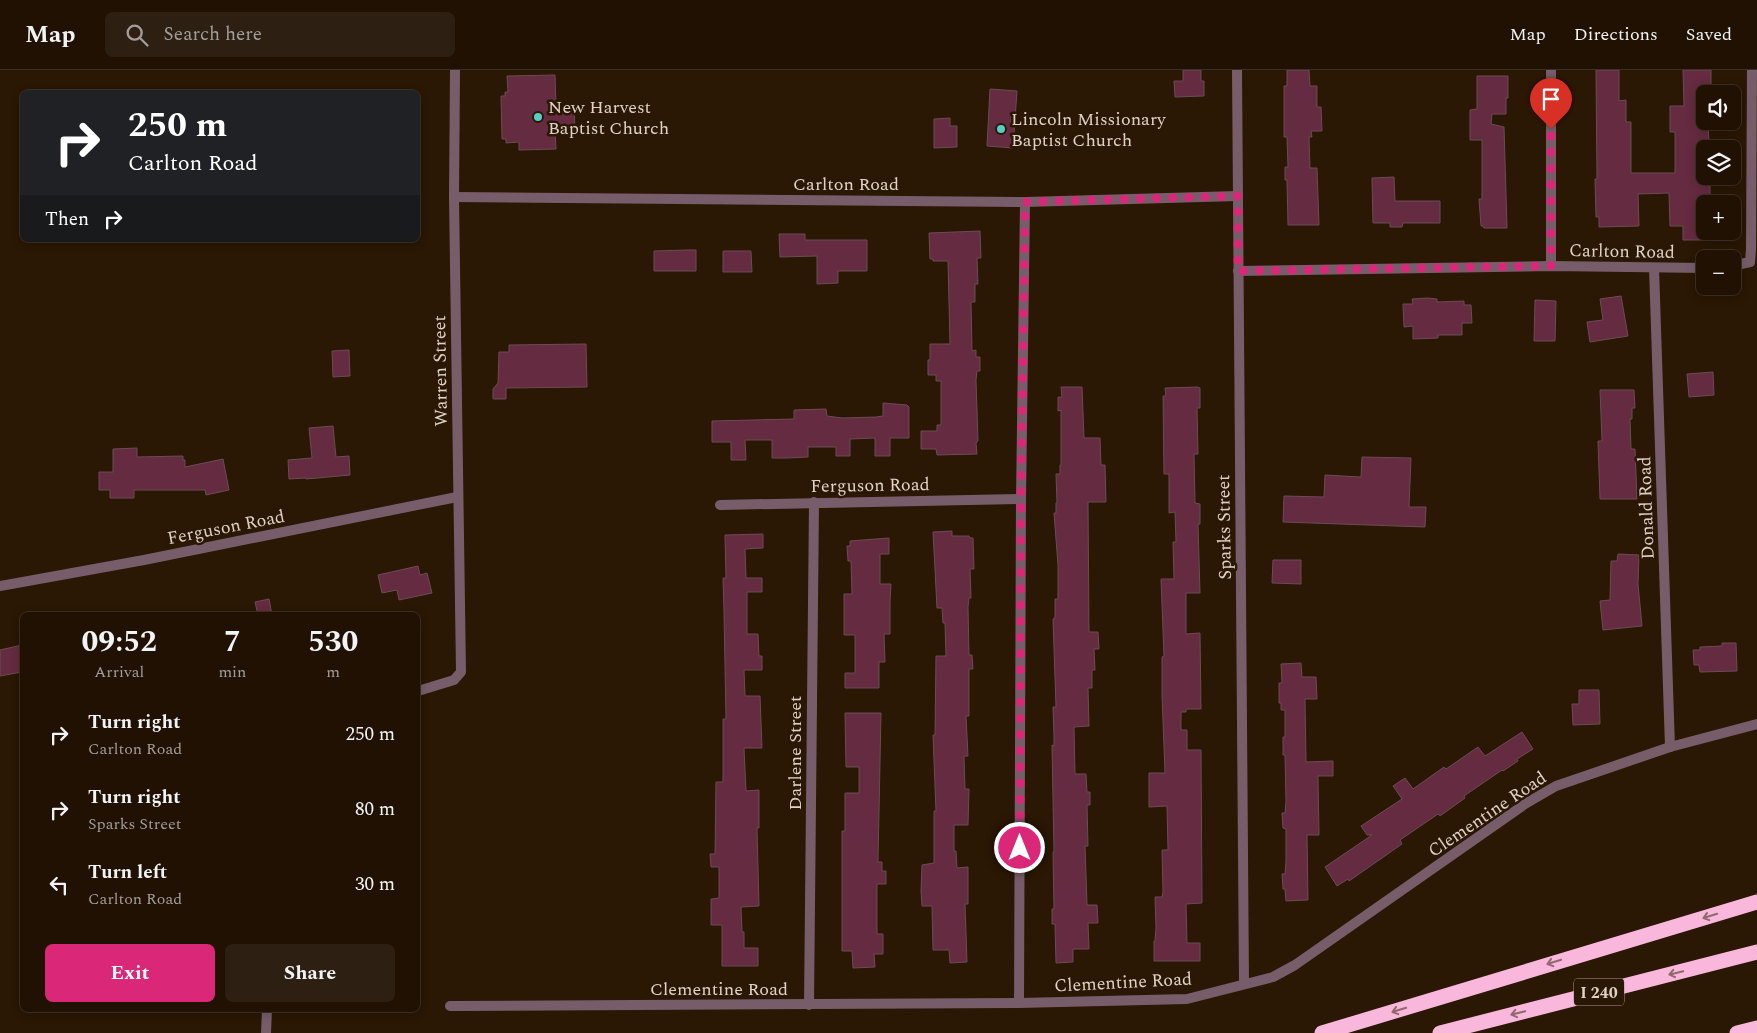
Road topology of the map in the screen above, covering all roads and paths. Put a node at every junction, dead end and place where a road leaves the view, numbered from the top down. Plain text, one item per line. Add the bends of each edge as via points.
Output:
1 (455, 70) edge
2 (1237, 70) edge
3 (1551, 70) edge
4 (1752, 70) edge
5 (1238, 196) junction
6 (454, 197) junction
7 (1025, 202) junction
8 (1741, 264) edge
9 (1551, 266) junction
10 (1654, 268) junction
11 (1696, 268) edge
12 (1238, 271) junction
13 (457, 497) junction
14 (1021, 499) junction
15 (814, 502) junction
16 (720, 505) dead end
17 (0, 586) edge
18 (420, 690) edge
19 (1757, 724) edge
20 (1670, 747) junction
21 (1757, 902) edge
22 (1757, 952) edge
23 (1244, 983) junction
24 (1019, 1003) junction
25 (809, 1004) junction
26 (450, 1006) dead end
27 (267, 1012) edge
28 (1757, 1028) edge
29 (266, 1033) edge
30 (1322, 1033) edge
31 (1440, 1033) edge
32 (1737, 1033) edge

1 - 6 street, Warren Street
2 - 5 street, Sparks Street
3 - 9 street
4 - 8 street via 1750,262
5 - 7 street, Carlton Road
5 - 12 street, Sparks Street
6 - 7 street, Carlton Road
6 - 13 street, Warren Street
7 - 14 street
9 - 10 street, Carlton Road
9 - 12 street, Carlton Road
10 - 11 street, Carlton Road
10 - 20 street, Donald Road
12 - 23 street, Sparks Street
13 - 17 street, Ferguson Road
13 - 18 street, Warren Street via 461,672 454,680
14 - 15 street, Ferguson Road
14 - 24 street
15 - 16 street, Ferguson Road
15 - 25 street, Darlene Street
19 - 20 street, Clementine Road
20 - 23 street, Clementine Road via 1556,786 1525,804 1295,965 1273,977
21 -> 30 highway
22 -> 31 highway, I 240
23 - 24 street, Clementine Road via 1187,999
24 - 25 street, Clementine Road
25 - 26 street, Clementine Road
27 - 29 street
28 - 32 highway

